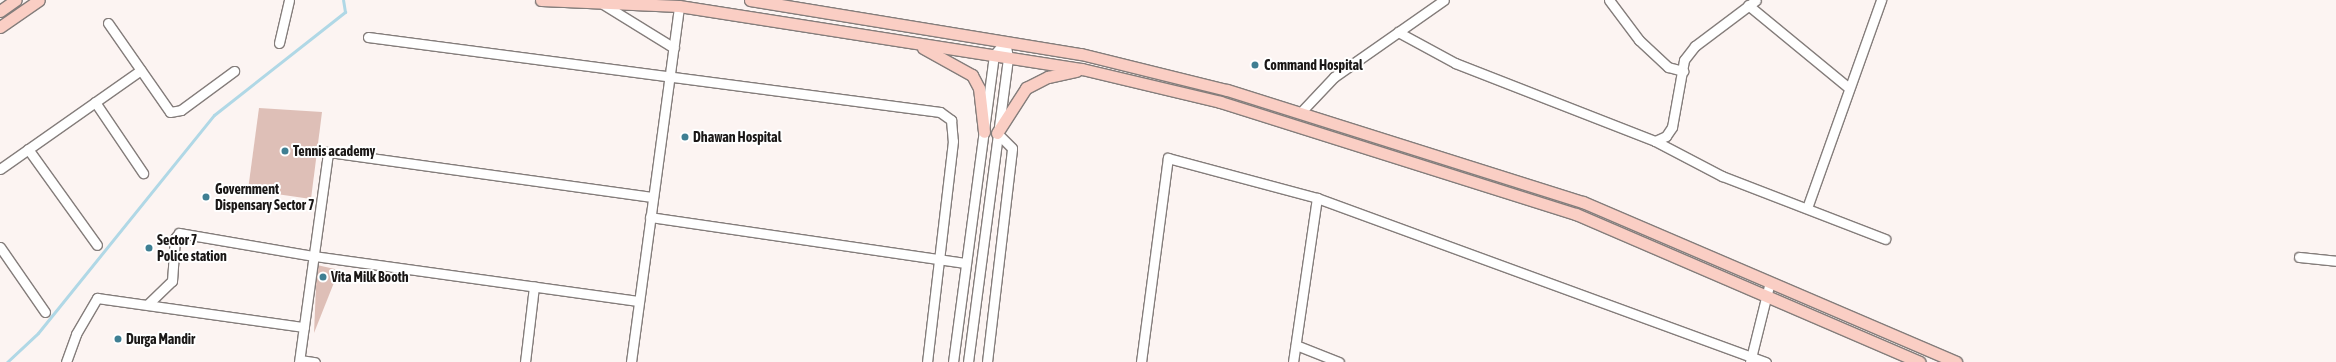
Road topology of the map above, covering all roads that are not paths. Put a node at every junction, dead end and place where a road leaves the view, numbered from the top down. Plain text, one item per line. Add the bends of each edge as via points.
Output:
1 (16, 0) edge
2 (39, 0) edge
3 (289, 0) edge
4 (541, 0) edge
5 (750, 0) edge
6 (1444, 0) edge
7 (1609, 0) edge
8 (1881, 0) edge
9 (578, 1) edge
10 (598, 2) edge
11 (1752, 3) edge
12 (679, 6) junction
13 (0, 11) edge
14 (108, 23) dead end
15 (0, 27) edge
16 (1398, 32) junction
17 (368, 36) dead end
18 (910, 42) junction
19 (1005, 42) junction
20 (279, 43) dead end
21 (674, 48) junction
22 (994, 55) junction
23 (1008, 57) junction
24 (1082, 69) junction
25 (141, 70) junction
26 (234, 71) dead end
27 (1683, 71) junction
28 (670, 78) junction
29 (1850, 88) junction
30 (95, 102) junction
31 (1300, 113) junction
32 (984, 132) junction
33 (997, 133) junction
34 (1656, 141) junction
35 (28, 149) junction
36 (0, 169) edge
37 (143, 174) dead end
38 (653, 197) junction
39 (1317, 198) junction
40 (1807, 208) junction
41 (650, 217) junction
42 (1885, 239) dead end
43 (97, 245) dead end
44 (0, 247) edge
45 (314, 256) junction
46 (2299, 257) dead end
47 (939, 259) junction
48 (2336, 261) edge
49 (966, 263) junction
50 (1770, 282) junction
51 (534, 287) junction
52 (1766, 295) junction
53 (639, 301) junction
54 (148, 304) junction
55 (45, 312) dead end
56 (304, 327) junction
57 (1296, 345) junction
58 (1750, 359) edge
59 (300, 361) edge
60 (66, 362) edge
61 (315, 362) edge
62 (525, 362) edge
63 (631, 362) edge
64 (927, 362) edge
65 (953, 362) edge
66 (968, 362) edge
67 (987, 362) edge
68 (1141, 362) edge
69 (1294, 362) edge
70 (1339, 362) edge
71 (1766, 362) edge
72 (1920, 362) edge
73 (1956, 362) edge

1 - 13 main road
2 - 15 main road
3 - 20 street
4 - 9 main road
5 - 19 main road
6 - 16 street
7 - 27 street via 1639,40 1668,67
8 - 29 street
9 - 10 main road
10 - 12 main road
10 - 21 street
11 - 27 street via 1694,46 1684,60
11 - 29 street
12 - 18 main road
12 - 21 street
14 - 25 street
16 - 31 street via 1334,77
16 - 34 street via 1456,63
17 - 28 street
18 - 22 main road
18 - 32 main road via 972,75 979,88
19 - 22 street
19 - 23 street
19 - 31 main road via 1081,54 1227,90
21 - 28 street
22 - 23 main road
22 - 32 street
23 - 24 main road
23 - 33 street
24 - 33 main road via 1048,77 1026,88
24 - 52 main road via 1220,102 1576,214
25 - 26 street via 170,112 176,112
25 - 30 street
27 - 34 street via 1672,127 1666,136
28 - 38 street
28 - 47 street via 940,112 951,120 952,141
29 - 40 street via 1833,143
30 - 35 street
30 - 37 street
31 - 50 main road via 1583,202
32 - 49 street
33 - 66 street
33 - 67 street via 1012,148
34 - 40 street via 1722,176
35 - 36 street
35 - 43 street
38 - 41 street
38 - 45 street via 328,152
39 - 57 street
39 - 58 street
39 - 68 street via 1168,158
40 - 42 street
41 - 47 street
41 - 53 street
44 - 55 street
45 - 51 street
45 - 54 street via 178,233 172,281
45 - 56 street
46 - 48 street
47 - 49 street
47 - 64 street
49 - 65 street
50 - 52 street
50 - 73 main road
51 - 53 street
51 - 62 street
52 - 58 street
52 - 72 main road
53 - 63 street
54 - 56 street
54 - 60 street via 97,298 76,334
56 - 59 street
57 - 69 street
57 - 70 street
58 - 71 street
59 - 61 street

